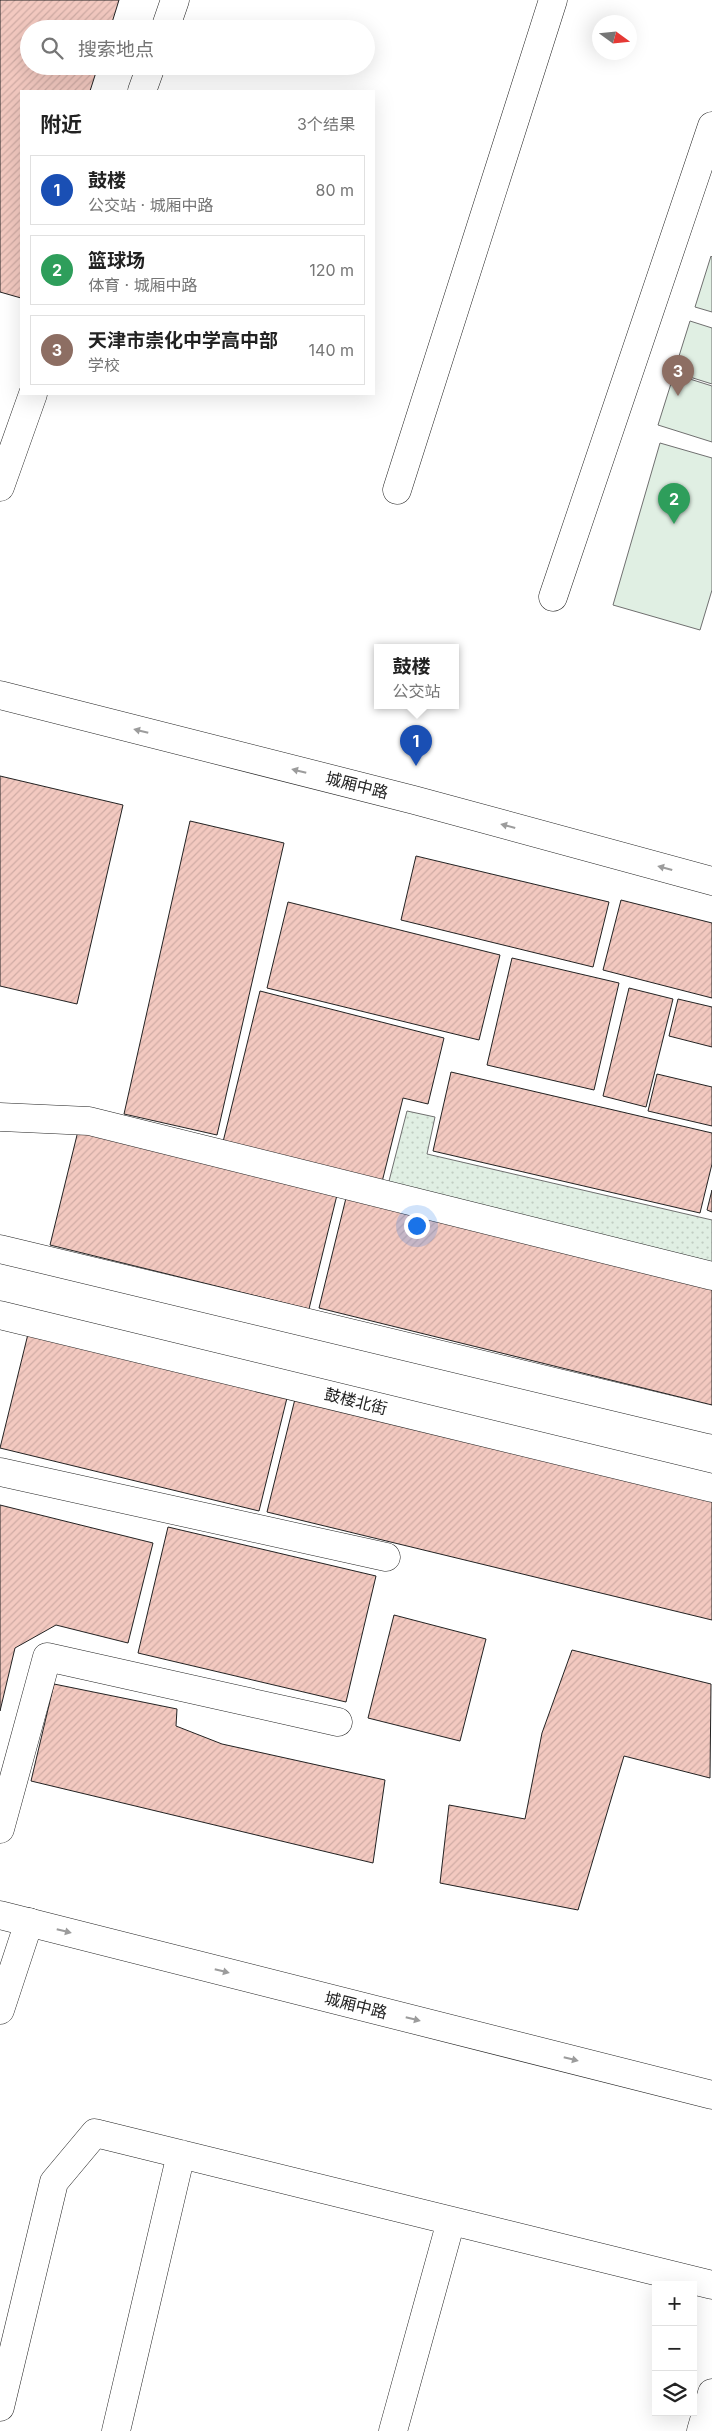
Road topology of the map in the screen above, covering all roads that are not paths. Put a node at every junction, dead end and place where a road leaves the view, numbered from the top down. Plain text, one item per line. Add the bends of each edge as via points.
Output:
1 (175, 0) edge
2 (553, 0) edge
3 (168, 20) edge
4 (148, 75) edge
5 (142, 90) edge
6 (712, 126) edge
7 (34, 395) edge
8 (0, 487) edge
9 (397, 490) dead end
10 (553, 597) dead end
11 (0, 695) edge
12 (712, 881) edge
13 (0, 1117) edge
14 (0, 1249) edge
15 (712, 1276) edge
16 (0, 1315) edge
17 (712, 1420) edge
18 (0, 1472) edge
19 (712, 1488) edge
20 (386, 1557) dead end
21 (338, 1722) dead end
22 (0, 1829) edge
23 (0, 1915) edge
24 (29, 1922) junction
25 (0, 2010) edge
26 (712, 2095) edge
27 (181, 2154) junction
28 (451, 2221) junction
29 (712, 2286) edge
30 (712, 2394) edge
31 (0, 2406) edge
32 (116, 2431) edge
33 (393, 2431) edge
34 (701, 2431) edge

1 - 3 street
2 - 9 street
4 - 5 street
6 - 10 street
7 - 8 street
12 -> 11 street, 城厢中路 via 414,800
13 - 15 street via 89,1121
14 - 17 street
16 - 19 street, 鼓楼北街
18 - 20 street
21 - 22 street via 47,1656
23 - 24 street, 城厢中路
24 - 25 street
24 -> 26 street, 城厢中路
27 - 28 street
27 - 31 street via 95,2133 54,2182
27 - 32 street
28 - 29 street
28 - 33 street
30 - 34 street

